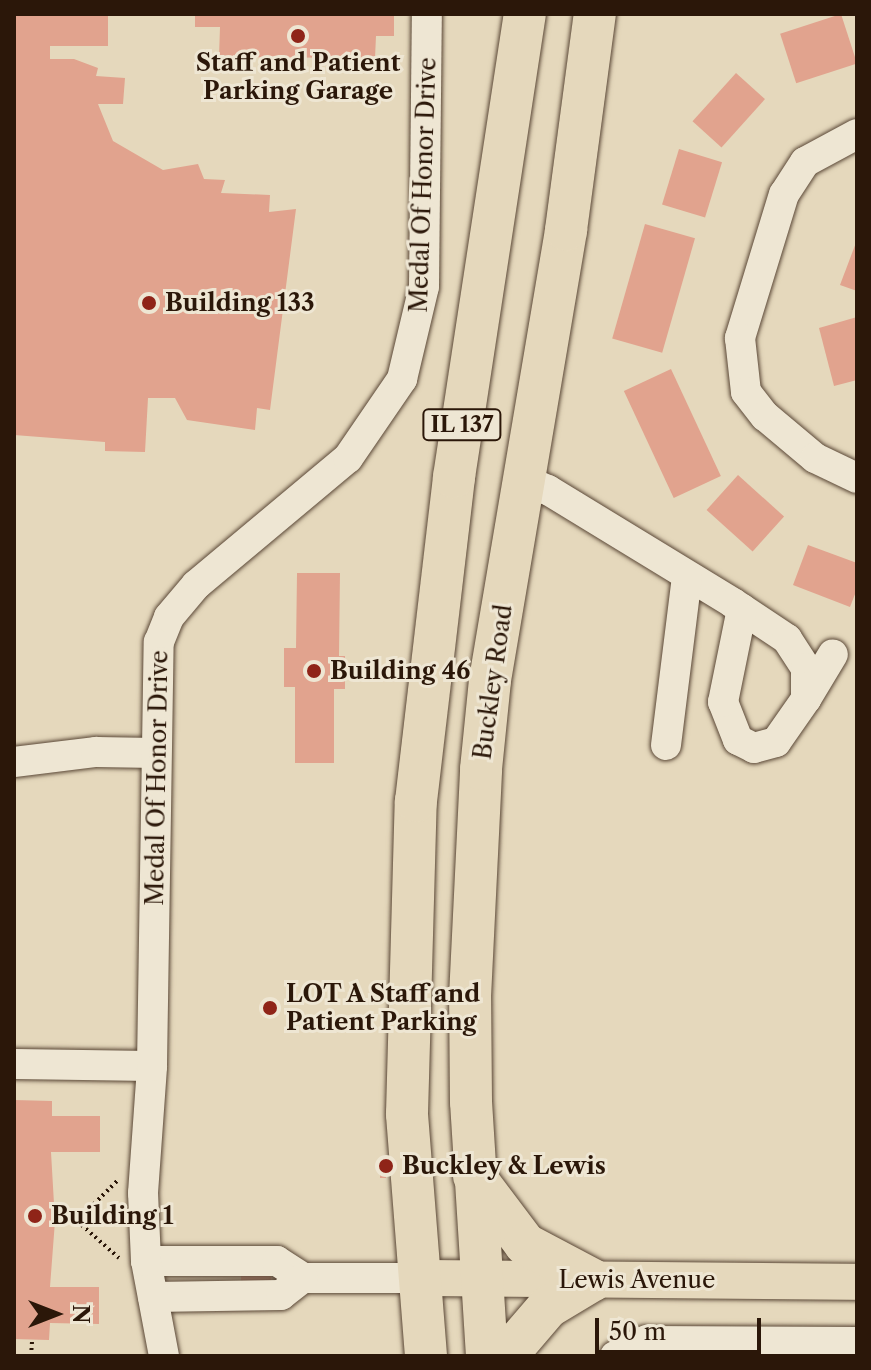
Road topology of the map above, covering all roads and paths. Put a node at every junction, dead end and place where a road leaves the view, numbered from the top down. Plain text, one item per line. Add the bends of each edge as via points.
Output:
1 (427, 14) edge
2 (525, 14) edge
3 (595, 14) edge
4 (857, 134) edge
5 (857, 478) edge
6 (524, 480) junction
7 (687, 576) junction
8 (742, 609) junction
9 (833, 654) dead end
10 (806, 699) junction
11 (666, 745) dead end
12 (156, 753) junction
13 (14, 762) edge
14 (416, 801) junction
15 (478, 806) junction
16 (14, 1064) edge
17 (152, 1066) junction
18 (124, 1174) dead end
19 (474, 1176) junction
20 (55, 1221) dead end
21 (77, 1221) junction
22 (136, 1262) junction
23 (303, 1278) junction
24 (418, 1278) junction
25 (479, 1278) junction
26 (593, 1280) junction
27 (857, 1282) edge
28 (153, 1297) junction
29 (32, 1340) dead end
30 (857, 1342) edge
31 (31, 1356) edge
32 (164, 1356) edge
33 (426, 1356) edge
34 (487, 1356) edge
35 (506, 1356) edge
36 (615, 1356) edge

1 - 12 street, Medal Of Honor Drive via 424,287 412,354 389,402 348,458 196,585 169,617 159,642
2 - 14 highway, IL 137 via 454,477
3 - 6 highway, Buckley Road / IL 137
4 - 5 street via 805,162 784,194 740,338 746,392 815,458
6 - 7 street
6 - 15 highway, Buckley Road / IL 137 via 490,680
7 - 8 street
7 - 11 street
8 - 10 street via 787,639 806,668
8 - 10 street via 723,702 738,740 754,748 776,742
9 - 10 street
12 - 13 street via 96,752
12 - 17 street, Medal Of Honor Drive
14 - 15 highway
14 - 24 highway, IL 137 via 406,1010
15 - 19 highway, Buckley Road / IL 137 via 470,997
16 - 17 street
17 - 22 street, Medal Of Honor Drive
18 - 21 path
19 - 25 highway, Buckley Road / IL 137
19 - 26 highway via 525,1244
20 - 21 path
21 - 22 path
22 - 23 street via 277,1261
22 - 28 street, Medal Of Honor Drive
23 - 24 street
23 - 28 street via 281,1295
24 - 25 main road, Lewis Avenue
24 - 33 highway, IL 137
25 - 26 main road, Lewis Avenue
25 - 34 highway, Buckley Road / IL 137
26 - 27 main road, Lewis Avenue
26 - 35 highway via 548,1307
28 - 32 street, Medal Of Honor Drive
29 - 31 path
30 - 36 street via 645,1341

